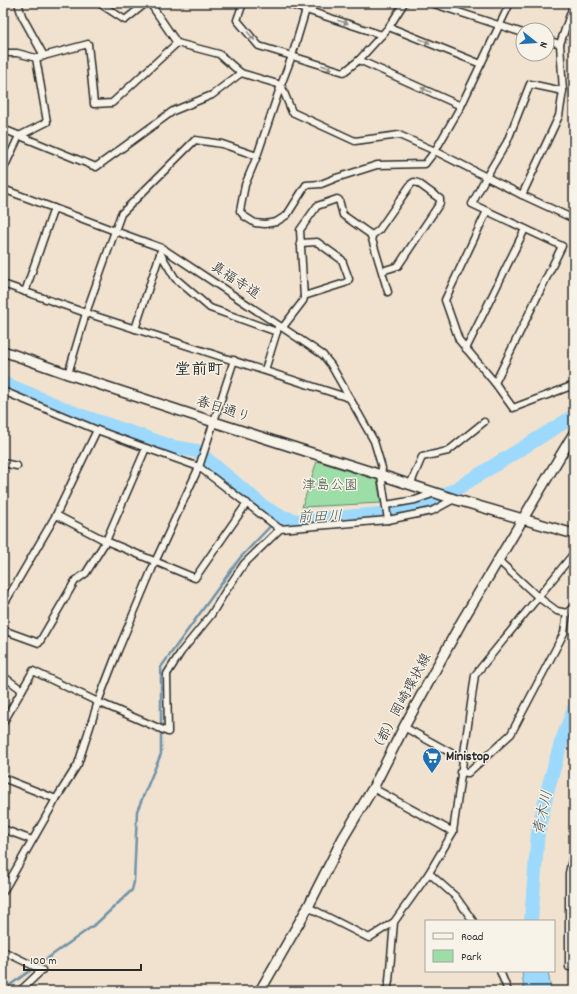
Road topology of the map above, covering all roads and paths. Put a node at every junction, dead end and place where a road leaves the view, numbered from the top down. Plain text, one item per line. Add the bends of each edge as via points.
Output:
1 (18, 3) edge
2 (99, 3) edge
3 (146, 3) edge
4 (150, 3) edge
5 (243, 3) edge
6 (285, 3) edge
7 (404, 3) edge
8 (431, 3) edge
9 (510, 3) edge
10 (574, 3) edge
11 (307, 6) edge
12 (500, 26) junction
13 (389, 27) junction
14 (515, 31) edge
15 (382, 34) junction
16 (555, 42) edge
17 (177, 43) junction
18 (560, 44) junction
19 (3, 53) edge
20 (44, 56) junction
21 (292, 56) junction
22 (36, 58) junction
23 (360, 60) junction
24 (481, 64) junction
25 (241, 73) junction
26 (281, 85) junction
27 (563, 91) junction
28 (462, 106) junction
29 (3, 129) edge
30 (19, 136) junction
31 (435, 151) junction
32 (257, 156) junction
33 (3, 170) edge
34 (486, 177) junction
35 (3, 189) edge
36 (522, 195) junction
37 (54, 208) junction
38 (487, 211) junction
39 (574, 219) edge
40 (525, 229) junction
41 (114, 231) junction
42 (371, 236) junction
43 (300, 243) junction
44 (161, 250) junction
45 (382, 271) junction
46 (3, 284) edge
47 (25, 292) junction
48 (388, 292) dead end
49 (304, 296) junction
50 (86, 313) junction
51 (281, 326) junction
52 (135, 329) junction
53 (277, 332) junction
54 (466, 349) junction
55 (3, 351) edge
56 (234, 360) junction
57 (265, 370) junction
58 (68, 374) junction
59 (495, 383) junction
60 (574, 385) edge
61 (3, 391) edge
62 (349, 398) junction
63 (214, 422) junction
64 (484, 422) dead end
65 (97, 430) junction
66 (574, 433) edge
67 (146, 448) junction
68 (3, 463) edge
69 (17, 466) dead end
70 (200, 467) junction
71 (381, 475) junction
72 (410, 485) junction
73 (435, 493) junction
74 (454, 499) junction
75 (246, 503) junction
76 (386, 505) junction
77 (56, 515) junction
78 (388, 520) junction
79 (523, 520) junction
80 (280, 529) junction
81 (574, 534) edge
82 (106, 541) junction
83 (574, 553) edge
84 (498, 561) junction
85 (155, 562) junction
86 (538, 597) junction
87 (3, 606) edge
88 (574, 606) edge
89 (567, 613) junction
90 (3, 630) edge
91 (3, 676) edge
92 (22, 690) junction
93 (98, 702) junction
94 (3, 724) edge
95 (404, 727) junction
96 (462, 759) junction
97 (460, 772) junction
98 (3, 778) edge
99 (373, 788) junction
100 (56, 799) junction
101 (3, 829) edge
102 (453, 832) junction
103 (32, 840) junction
104 (574, 851) edge
105 (429, 873) junction
106 (3, 892) edge
107 (308, 907) junction
108 (472, 920) edge
109 (394, 922) junction
110 (3, 952) edge
111 (569, 967) dead end
112 (500, 972) edge
113 (20, 991) edge
114 (260, 991) edge
115 (387, 991) edge
116 (508, 991) edge

1 - 20 street via 22,16
2 - 3 street via 125,20
4 - 17 street
5 -> 21 street via 237,20 259,46
6 - 11 street
7 - 13 street
8 - 12 street
9 - 12 street
10 - 18 street
11 -> 15 street
11 - 21 street
12 - 14 street
12 - 24 street
13 - 15 street
13 -> 24 street
15 - 23 street
16 - 18 street
17 - 20 street via 112,103 94,104 88,44
17 - 25 street via 219,54
18 - 27 street
19 - 22 street via 17,53
20 - 22 street
21 -> 23 street via 344,72
21 - 26 street
22 - 30 street via 47,122
28 -> 23 street
24 - 28 street
25 - 26 street
25 - 30 street via 212,95 173,111 96,167
26 - 31 street via 292,112 355,141 399,134
26 - 32 street
27 - 34 street via 530,84 507,142
27 - 36 street via 559,116
28 - 31 street
29 - 30 street
30 - 33 street
31 - 32 street via 425,164 377,165 322,184 306,185 287,215 276,222 265,224 255,223 240,211 245,185
31 - 34 street
32 - 41 street via 222,144 195,140 121,214
34 - 36 street
34 - 38 street via 472,204
35 - 37 street, 真福寺道
36 - 39 street
37 - 41 street, 真福寺道
37 - 47 street
38 - 40 street
38 - 54 street via 445,300 459,340
40 - 54 street
40 - 59 street via 562,246
41 - 44 street, 真福寺道
41 - 50 street
42 - 43 street via 343,214 337,200 315,208 300,230
42 - 45 street
42 - 45 street via 380,230 414,182 440,198 440,203 398,266
43 - 49 street
43 - 49 street via 318,242 344,261 348,279 345,283
44 - 51 street, 真福寺道
44 - 52 street
44 - 53 street via 175,278 210,308
45 - 48 street
46 - 47 street
47 - 50 street
49 - 51 street
50 - 52 street
50 - 58 street
51 - 53 street
51 - 62 street, 真福寺道 via 326,359
52 - 56 street
53 - 57 street
54 - 59 street
55 - 58 street, 春日通り
56 - 57 street
56 - 63 street
57 - 62 street
58 - 63 street, 春日通り
59 - 60 street via 513,408
61 - 65 street
62 - 71 street, 真福寺道 via 374,441 382,468
63 - 70 street
63 - 71 street, 春日通り
64 - 72 street via 448,451 422,458
65 - 67 street
65 - 77 street
66 - 79 street, （都）岡崎環状線
67 - 70 street
67 - 82 street
68 - 69 street
70 - 75 street
70 - 85 street
71 - 72 street, 春日通り
71 - 76 street, 真福寺道
72 - 73 street, 春日通り
73 - 74 street, 春日通り
73 - 76 street via 415,500
74 - 78 street via 432,511
74 - 79 street
75 - 80 street
75 - 85 street via 195,578
76 - 78 street, 真福寺道
77 - 82 street
77 - 87 street
78 - 80 street
79 - 81 street
79 - 84 street, （都）岡崎環状線
80 - 93 street via 244,564 211,615 167,674 168,732
82 - 85 street
82 - 90 street via 86,573 75,581 39,643
83 - 86 street
84 - 86 street
84 - 95 street, （都）岡崎環状線
85 - 93 street
86 - 89 street via 557,611
86 - 96 street via 475,675
88 - 89 street
89 - 97 street via 564,633 511,734 468,773
91 - 92 street
92 - 93 street via 33,671
92 - 94 street
93 - 100 street via 78,764
95 - 96 street
95 - 99 street, （都）岡崎環状線
96 - 97 street
97 - 102 street
98 - 100 street
99 - 102 street
99 - 107 street, （都）岡崎環状線
100 - 103 street
101 - 103 street
102 - 105 street
103 - 106 street
104 - 111 street via 569,873
105 - 108 street via 456,896
105 - 109 street
107 - 109 street via 369,938
107 - 114 street, （都）岡崎環状線
109 - 115 street
110 - 113 street via 42,970
112 - 116 street

